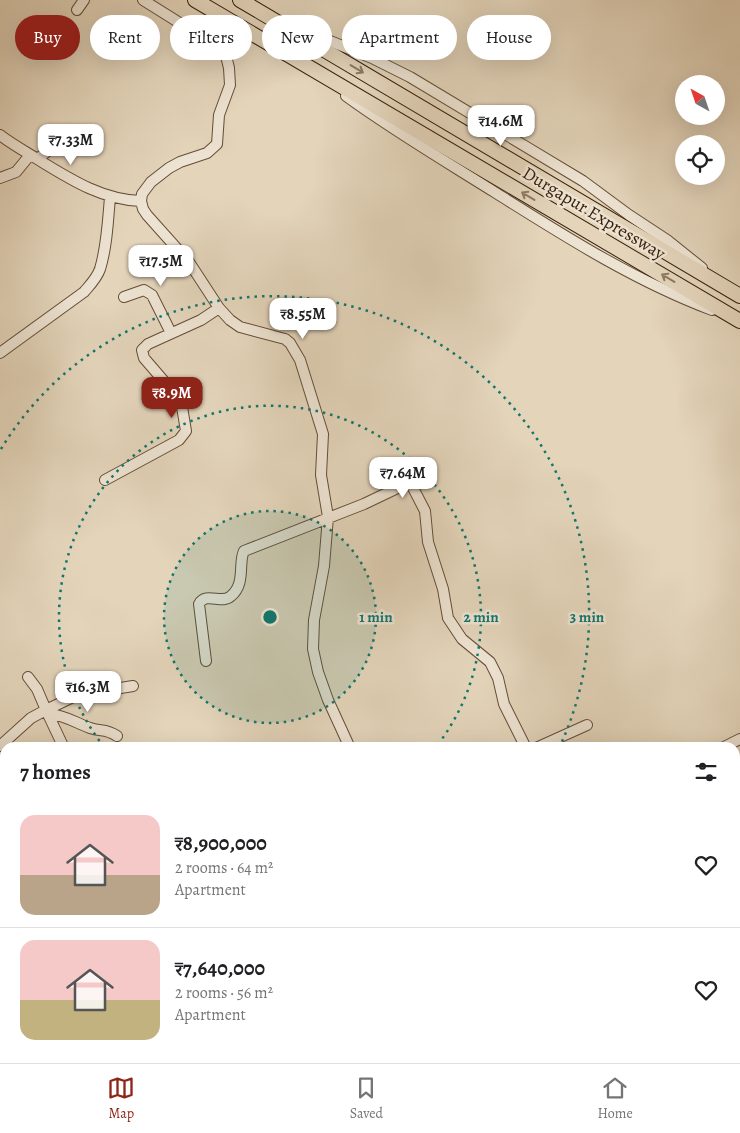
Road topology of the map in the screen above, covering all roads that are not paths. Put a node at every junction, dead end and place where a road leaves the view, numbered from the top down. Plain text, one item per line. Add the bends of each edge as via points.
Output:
1 (84, 0) edge
2 (143, 0) edge
3 (195, 0) edge
4 (245, 1) edge
5 (77, 10) dead end
6 (221, 15) edge
7 (265, 15) edge
8 (170, 17) edge
9 (252, 33) edge
10 (332, 42) edge
11 (332, 55) edge
12 (227, 60) edge
13 (0, 135) edge
14 (82, 136) dead end
15 (33, 157) junction
16 (0, 178) edge
17 (110, 197) junction
18 (141, 201) junction
19 (727, 289) junction
20 (740, 296) edge
21 (124, 297) dead end
22 (219, 308) junction
23 (740, 321) edge
24 (171, 333) junction
25 (0, 353) edge
26 (105, 480) dead end
27 (328, 517) junction
28 (206, 662) dead end
29 (28, 678) dead end
30 (133, 686) dead end
31 (48, 712) junction
32 (586, 725) dead end
33 (117, 736) dead end
34 (4, 742) edge
35 (61, 742) edge
36 (347, 742) edge
37 (523, 742) edge
38 (549, 742) edge

1 - 5 street
2 - 8 street
3 - 6 highway, Durgapur Expressway
4 - 7 highway, Durgapur Expressway
9 - 23 highway, Durgapur Expressway
10 - 19 street via 410,77 583,181 667,240
11 -> 19 highway, Durgapur Expressway
12 - 18 street via 230,86 218,114 218,144 169,168 151,182
13 - 15 street
14 - 15 street via 59,143
15 - 16 street via 16,172
15 - 17 street via 81,186
17 - 18 street
17 - 25 street via 103,255 93,282
18 - 22 street via 147,215 189,262
19 - 20 highway, Durgapur Expressway
21 - 24 street via 148,291
22 - 24 street
22 - 27 street via 240,327 285,339 296,353 323,434 321,475
24 - 26 street via 144,347 142,354 181,401 185,434 180,440
27 - 28 street via 248,548 243,553 240,580 232,596 226,600 206,598 200,601
27 - 36 street via 312,649 328,700
27 - 37 street via 412,482 425,511 428,542 443,589 448,618 462,640 490,662 498,678 504,704
29 - 31 street
30 - 31 street via 77,694
31 - 33 street
31 - 34 street via 31,718
31 - 35 street
32 - 38 street

